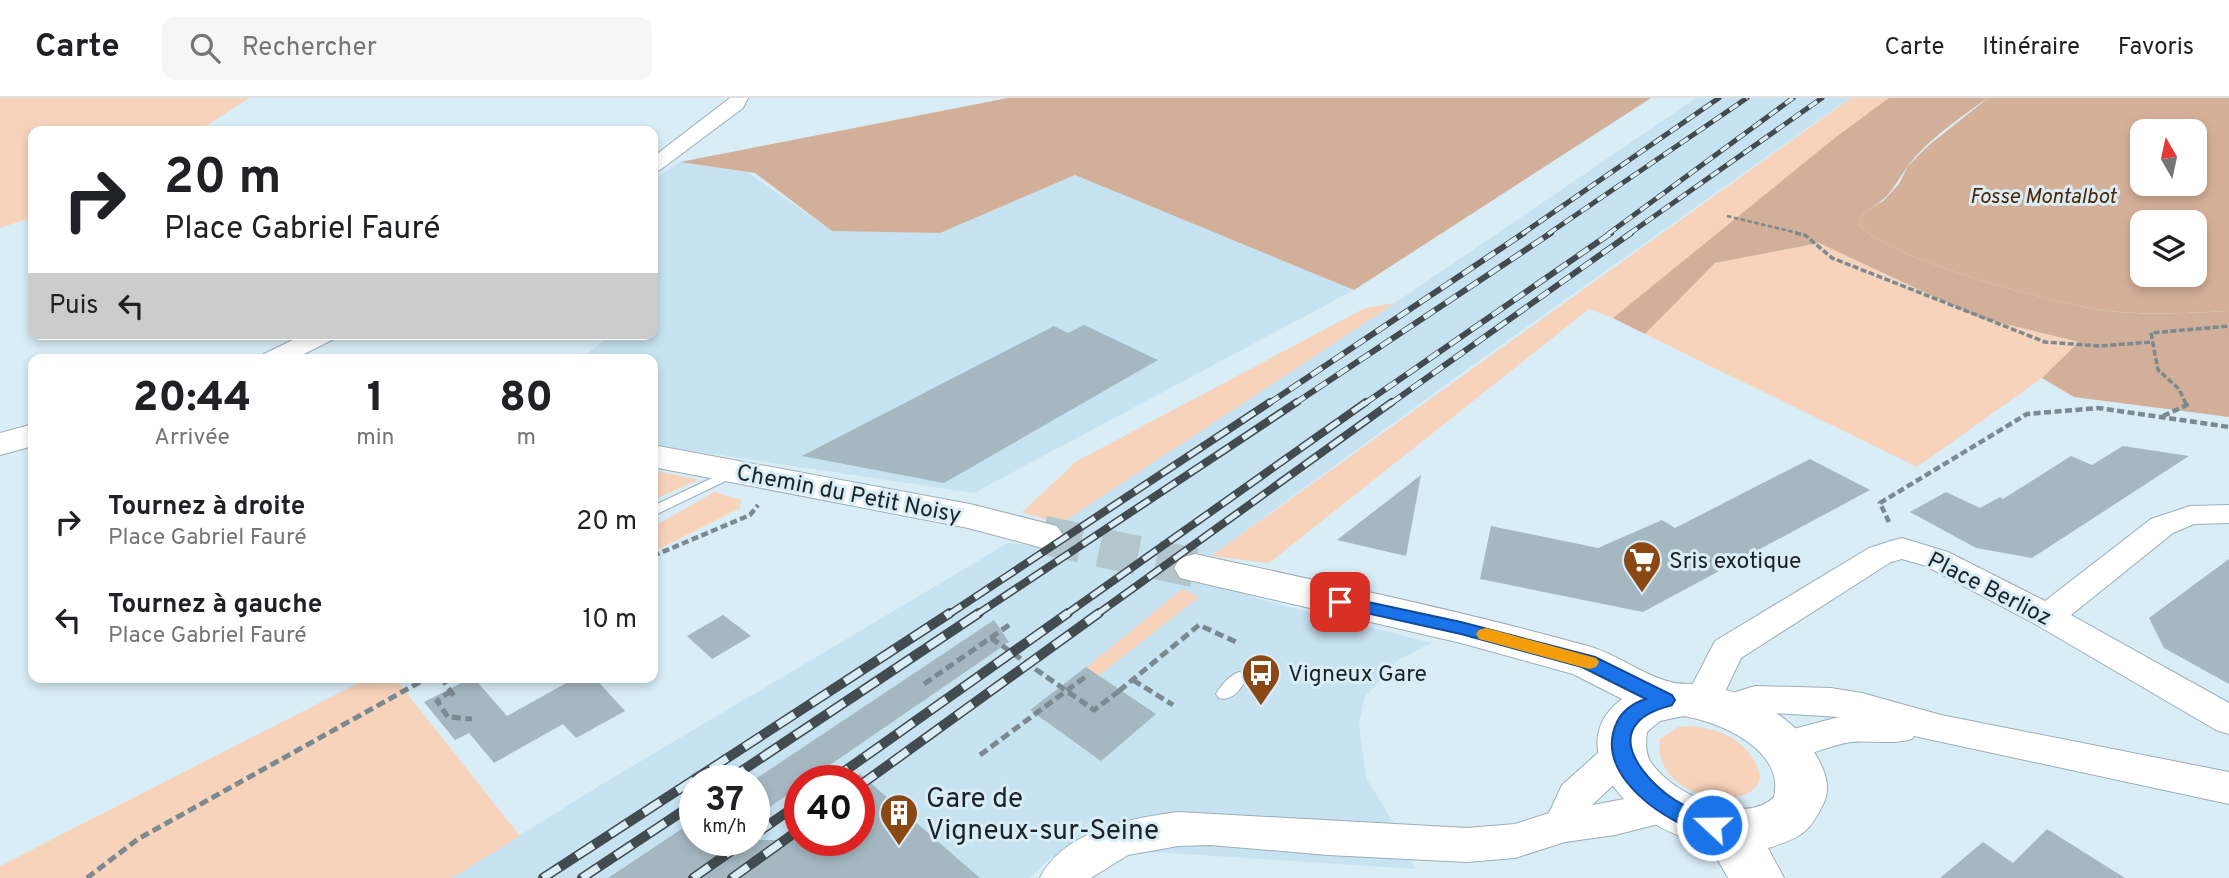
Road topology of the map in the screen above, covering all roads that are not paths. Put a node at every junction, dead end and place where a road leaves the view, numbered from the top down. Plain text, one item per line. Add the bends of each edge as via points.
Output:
1 (739, 98) edge
2 (658, 162) edge
3 (313, 340) edge
4 (283, 354) edge
5 (28, 436) edge
6 (0, 444) edge
7 (658, 457) edge
8 (734, 471) junction
9 (658, 509) edge
10 (2229, 514) edge
11 (1043, 535) tunnel mouth
12 (1195, 568) tunnel mouth
13 (2047, 616) junction
14 (1240, 678) dead end
15 (1226, 694) dead end
16 (1698, 703) junction
17 (2229, 720) edge
18 (1941, 729) junction
19 (1783, 745) junction
20 (1623, 753) junction
21 (2229, 788) edge
22 (1668, 807) junction
23 (1565, 825) junction
24 (1727, 829) junction
25 (1061, 878) edge
26 (1757, 878) edge

1 - 2 street
3 - 4 street
5 - 6 street
7 - 8 street, Chemin du Petit Noisy
8 - 9 lane
8 - 11 street, Chemin du Petit Noisy via 970,516
10 - 13 street via 2190,515 2162,526
12 - 16 street via 1461,628 1588,662
13 - 16 street, Place Berlioz via 1937,559 1902,548 1880,555 1727,650
13 - 17 street, Place Berlioz
14 - 15 lane
16 - 18 street via 1755,698 1831,702
16 - 19 street via 1758,724
16 - 20 street via 1644,707 1629,718 1622,734
18 - 19 street via 1852,728
18 - 21 street
19 - 24 street via 1802,782 1801,800 1775,825
20 - 22 street via 1646,791
20 - 23 street via 1576,796
22 - 23 street
22 - 24 street via 1696,822
23 - 25 street via 1515,841 1467,845 1170,828 1115,840 1080,859
24 - 26 street

